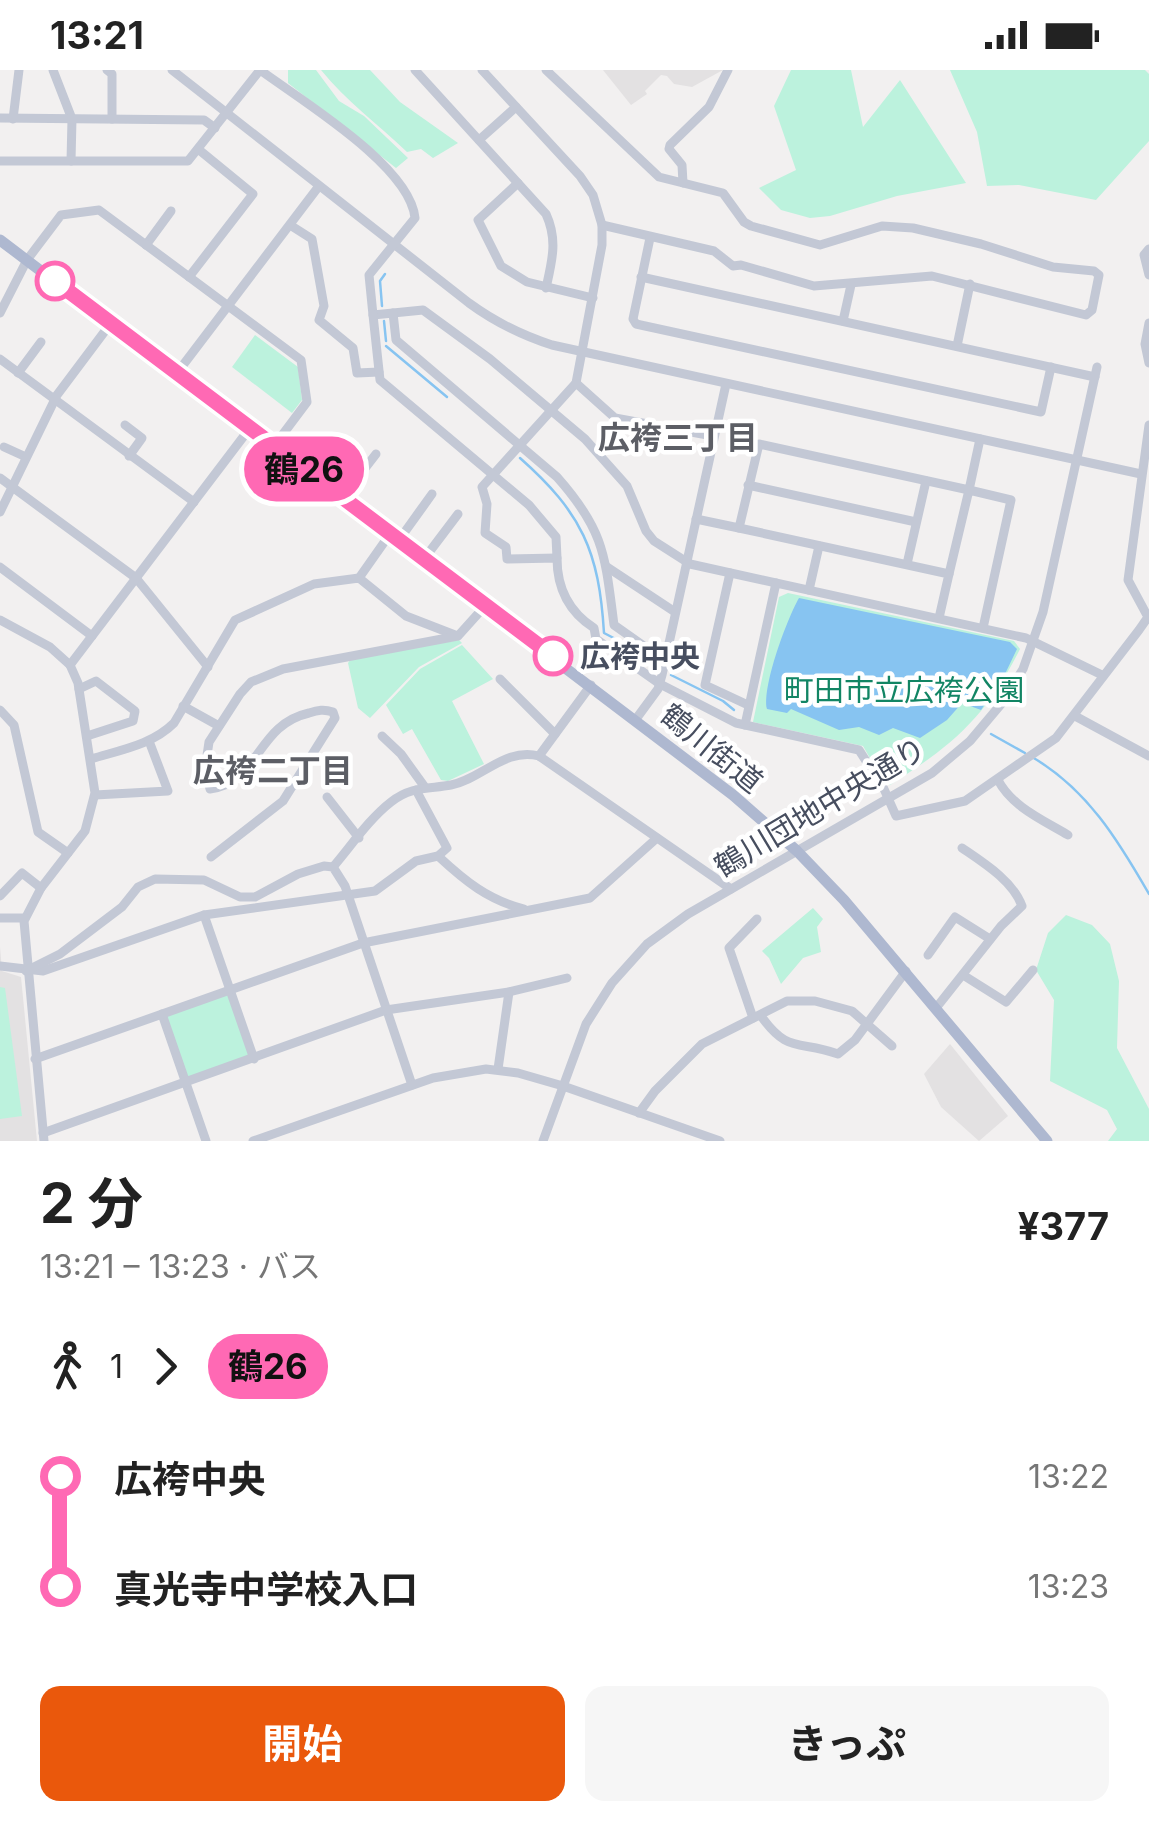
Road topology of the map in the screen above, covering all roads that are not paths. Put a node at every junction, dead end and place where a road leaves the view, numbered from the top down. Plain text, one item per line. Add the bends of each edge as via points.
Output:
1 (19, 70) edge
2 (53, 70) edge
3 (107, 70) edge
4 (172, 70) edge
5 (260, 70) edge
6 (415, 70) edge
7 (482, 70) edge
8 (546, 70) edge
9 (728, 70) edge
10 (516, 107) junction
11 (226, 113) junction
12 (0, 118) edge
13 (13, 119) junction
14 (72, 119) junction
15 (112, 119) junction
16 (215, 128) junction
17 (478, 140) junction
18 (198, 149) junction
19 (0, 161) edge
20 (71, 161) junction
21 (518, 183) junction
22 (683, 183) junction
23 (319, 186) junction
24 (171, 212) dead end
25 (290, 225) junction
26 (602, 225) junction
27 (650, 238) junction
28 (0, 240) edge
29 (146, 245) junction
30 (394, 245) junction
31 (1149, 248) edge
32 (27, 260) junction
33 (1149, 276) edge
34 (189, 277) junction
35 (641, 277) junction
36 (970, 284) junction
37 (850, 285) junction
38 (546, 288) junction
39 (593, 298) junction
40 (227, 306) junction
41 (393, 313) junction
42 (0, 314) edge
43 (373, 315) junction
44 (843, 322) junction
45 (111, 323) junction
46 (1149, 325) edge
47 (41, 342) dead end
48 (957, 346) junction
49 (582, 352) junction
50 (0, 359) edge
51 (1149, 362) edge
52 (1050, 367) junction
53 (379, 372) junction
54 (18, 373) junction
55 (178, 373) junction
56 (576, 383) junction
57 (726, 384) junction
58 (54, 401) junction
59 (552, 409) junction
60 (125, 425) dead end
61 (1149, 425) edge
62 (250, 428) junction
63 (713, 436) junction
64 (980, 439) junction
65 (4, 446) dead end
66 (274, 446) junction
67 (520, 446) junction
68 (376, 454) dead end
69 (129, 456) junction
70 (26, 457) junction
71 (1077, 460) junction
72 (1141, 474) junction
73 (494, 475) junction
74 (0, 478) edge
75 (926, 481) junction
76 (12, 484) junction
77 (748, 485) junction
78 (969, 490) junction
79 (432, 494) dead end
80 (342, 498) junction
81 (194, 502) junction
82 (0, 512) edge
83 (452, 516) dead end
84 (696, 519) junction
85 (916, 522) junction
86 (739, 528) junction
87 (394, 537) junction
88 (818, 546) junction
89 (556, 558) junction
90 (424, 559) junction
91 (686, 562) junction
92 (907, 564) junction
93 (0, 567) edge
94 (607, 567) junction
95 (730, 573) junction
96 (949, 574) junction
97 (136, 578) junction
98 (358, 578) junction
99 (776, 583) junction
100 (810, 590) junction
101 (485, 606) junction
102 (675, 612) junction
103 (939, 618) junction
104 (0, 620) edge
105 (983, 628) junction
106 (92, 636) junction
107 (458, 636) junction
108 (1035, 641) junction
109 (665, 660) junction
110 (70, 666) junction
111 (208, 667) junction
112 (1102, 676) junction
113 (500, 679) dead end
114 (660, 684) junction
115 (591, 685) junction
116 (79, 689) junction
117 (748, 705) junction
118 (183, 706) junction
119 (0, 710) edge
120 (1075, 716) junction
121 (636, 719) junction
122 (744, 725) junction
123 (219, 726) junction
124 (555, 734) junction
125 (86, 736) junction
126 (382, 736) dead end
127 (149, 742) junction
128 (539, 756) junction
129 (1149, 756) edge
130 (91, 759) junction
131 (998, 780) junction
132 (420, 788) junction
133 (95, 795) junction
134 (327, 797) dead end
135 (888, 798) junction
136 (1068, 836) dead end
137 (359, 838) junction
138 (657, 838) junction
139 (962, 848) dead end
140 (796, 851) junction
141 (68, 853) junction
142 (438, 856) junction
143 (211, 857) dead end
144 (333, 867) junction
145 (41, 888) junction
146 (731, 888) junction
147 (346, 892) junction
148 (0, 896) edge
149 (527, 910) junction
150 (204, 916) junction
151 (0, 918) edge
152 (25, 918) junction
153 (757, 919) dead end
154 (990, 939) junction
155 (363, 943) junction
156 (928, 955) dead end
157 (0, 966) edge
158 (1033, 970) dead end
159 (26, 971) junction
160 (906, 971) junction
161 (964, 975) junction
162 (567, 978) dead end
163 (231, 990) junction
164 (509, 992) junction
165 (936, 1008) junction
166 (386, 1010) junction
167 (162, 1014) junction
168 (757, 1017) junction
169 (867, 1024) junction
170 (892, 1046) dead end
171 (254, 1058) junction
172 (35, 1059) junction
173 (498, 1070) junction
174 (186, 1082) junction
175 (412, 1085) junction
176 (562, 1086) junction
177 (639, 1113) junction
178 (44, 1137) edge
179 (206, 1141) edge
180 (253, 1141) edge
181 (544, 1141) edge
182 (720, 1141) edge
183 (1047, 1141) edge

1 - 13 street
2 - 14 street
3 - 15 street
4 - 11 street
5 - 11 street
5 - 30 street via 395,176 415,218
6 - 17 street
7 - 10 street
8 - 22 street via 659,178
9 - 22 street via 709,108 670,146 682,165
10 - 17 street
10 - 26 street via 580,176
11 - 16 street
11 - 23 street
12 - 13 street
13 - 14 street
14 - 15 street
14 - 20 street
15 - 16 street via 204,120
16 - 18 street
17 - 21 street
18 - 20 street via 188,161
18 - 34 street via 254,194
19 - 20 street
21 - 38 street via 554,231
21 - 38 street via 478,220 501,266
22 - 36 street via 724,193 751,226 814,245 896,226 1099,275 1089,316
23 - 25 street
23 - 30 street
24 - 29 street
25 - 40 street
25 - 53 street via 312,239 324,306 320,320 353,348 357,373
26 - 27 street
26 - 39 street
27 - 35 street
27 - 37 street via 714,251 733,266 814,286
28 - 32 main road, 鶴川街道
29 - 32 street via 99,210 61,215
29 - 34 street
30 - 43 street via 370,275
30 - 49 street via 494,321
31 - 33 street
32 - 42 street
32 - 45 main road, 鶴川街道
34 - 40 street
35 - 44 street
35 - 52 street via 633,322 700,338 1040,412
36 - 37 street via 915,276
36 - 48 street
37 - 44 street
38 - 39 street
39 - 49 street
40 - 55 street
40 - 66 street via 300,360 307,402
41 - 43 street
41 - 59 street via 423,310
41 - 67 street via 396,340
43 - 53 street
44 - 48 street
45 - 55 main road, 鶴川街道
45 - 58 street
46 - 51 street
47 - 54 street
48 - 52 street
49 - 56 street
49 - 57 street
50 - 54 street
52 - 71 street, 鶴川団地中央通り via 1096,372
53 - 73 street via 380,380
54 - 58 street
55 - 62 main road, 鶴川街道
56 - 59 street
56 - 63 street via 615,418
57 - 63 street
57 - 64 street
58 - 69 street
58 - 70 street
59 - 67 street
59 - 91 street via 628,486 646,531
60 - 69 street via 142,438
61 - 72 street
62 - 66 main road, 鶴川街道
62 - 81 street
63 - 84 street
64 - 71 street
64 - 78 street
65 - 70 street
66 - 80 main road, 鶴川街道
67 - 73 street
67 - 94 street via 580,502
68 - 80 street
69 - 81 street
70 - 76 street
71 - 72 street
71 - 108 street, 鶴川団地中央通り
72 - 112 street via 1128,580 1148,616
73 - 89 street via 556,538
73 - 89 street via 482,487 485,533 506,548 507,559
74 - 76 street
75 - 77 street via 759,444
75 - 78 street
75 - 85 street
76 - 82 street
76 - 97 street
77 - 85 street
77 - 86 street
78 - 96 street
78 - 105 street via 1011,500
79 - 87 street
80 - 87 main road, 鶴川街道
81 - 97 street
83 - 90 street
84 - 86 street
84 - 91 street
85 - 92 street
86 - 88 street
87 - 90 main road, 鶴川街道
87 - 98 street
88 - 92 street
88 - 100 street
89 - 114 street via 559,586 578,617 594,628 596,640
90 - 101 main road, 鶴川街道
91 - 95 street
91 - 102 street
92 - 96 street
93 - 106 street
94 - 102 street
94 - 109 street via 614,625
95 - 99 street
95 - 117 street via 706,685
96 - 103 street
97 - 106 street
97 - 111 street
98 - 107 street via 406,616
98 - 111 street via 314,584 235,620
99 - 100 street
99 - 117 street
100 - 103 street
101 - 107 street
101 - 115 main road, 鶴川街道
102 - 109 street
103 - 105 street
104 - 110 street
105 - 108 street
106 - 110 street
107 - 123 street via 266,674 240,694
108 - 112 street
108 - 135 street, 鶴川団地中央通り via 1016,682 981,730 946,763
109 - 114 street
110 - 116 street
111 - 118 street
112 - 120 street
113 - 124 street
114 - 121 street
114 - 122 street
115 - 121 main road, 鶴川街道
115 - 124 street
116 - 125 street
116 - 125 street via 96,680 135,711 133,721
117 - 122 street
118 - 123 street
118 - 127 street via 174,723
119 - 141 street via 14,725 38,832
120 - 129 street
120 - 131 street via 1060,736
121 - 140 main road, 鶴川街道
122 - 135 street via 859,750
123 - 143 street via 205,754 210,788 233,781 293,717 326,709 335,714 283,801
124 - 128 street
125 - 130 street
126 - 132 street via 402,754
127 - 130 street
127 - 133 street via 168,792
128 - 132 street via 515,755 450,785
128 - 138 street
130 - 133 street
131 - 135 street via 965,801 902,816 894,814
131 - 136 street via 1019,805
132 - 137 street via 392,801
132 - 142 street via 447,848
133 - 141 street via 85,832
134 - 137 street
135 - 140 street, 鶴川団地中央通り
137 - 144 street
138 - 146 street
138 - 149 street via 590,898
139 - 154 street via 1023,902
140 - 146 street, 鶴川団地中央通り
140 - 160 main road, 鶴川街道
141 - 145 street
142 - 147 street via 416,861 375,890
142 - 149 street via 483,894
144 - 147 street
144 - 159 street via 298,874 254,897 240,898 204,880 138,886 60,954
145 - 148 street via 22,873
145 - 152 street
146 - 176 street, 鶴川団地中央通り via 664,930 622,970 586,1024
147 - 150 street
147 - 155 street
149 - 155 street
150 - 159 street
150 - 163 street
151 - 152 street
152 - 159 street
153 - 168 street via 729,948
154 - 156 street via 955,917
154 - 161 street
155 - 163 street
155 - 166 street
157 - 159 street
158 - 161 street via 1006,1002
159 - 172 street
160 - 165 main road, 鶴川街道
160 - 169 street
161 - 165 street
162 - 164 street
163 - 167 street
163 - 171 street
164 - 166 street
164 - 173 street
165 - 183 main road, 鶴川街道
166 - 171 street
166 - 175 street
167 - 172 street
167 - 174 street
168 - 169 street via 787,1001 815,1001 852,1010
168 - 169 street via 787,1044 838,1054
168 - 177 street via 702,1044
169 - 170 street
171 - 174 street
172 - 178 street
173 - 175 street via 454,1072
173 - 176 street
174 - 178 street
174 - 179 street
175 - 180 street
176 - 177 street
176 - 181 street, 鶴川団地中央通り
177 - 182 street

